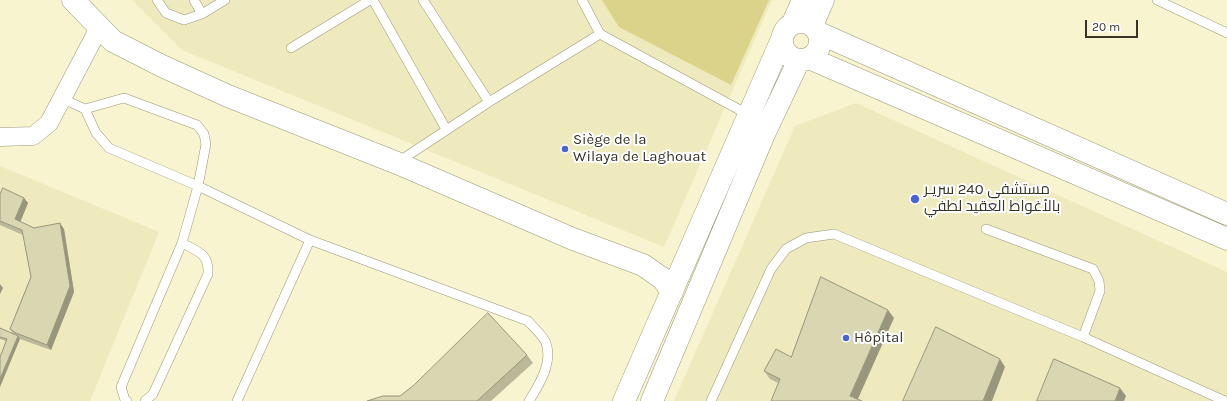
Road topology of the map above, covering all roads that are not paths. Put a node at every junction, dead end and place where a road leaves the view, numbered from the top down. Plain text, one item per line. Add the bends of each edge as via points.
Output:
1 (73, 0) edge
2 (157, 0) edge
3 (194, 0) edge
4 (225, 0) edge
5 (372, 0) edge
6 (423, 0) edge
7 (582, 0) edge
8 (802, 0) edge
9 (823, 0) edge
10 (1157, 0) edge
11 (202, 14) junction
12 (99, 28) junction
13 (801, 30) junction
14 (1227, 33) edge
15 (600, 34) junction
16 (291, 48) dead end
17 (804, 59) junction
18 (61, 98) junction
19 (489, 102) junction
20 (84, 109) junction
21 (749, 115) junction
22 (446, 129) junction
23 (0, 137) edge
24 (397, 163) junction
25 (198, 186) junction
26 (1227, 214) edge
27 (986, 230) dead end
28 (1227, 239) edge
29 (310, 240) junction
30 (182, 243) junction
31 (643, 265) junction
32 (682, 269) junction
33 (672, 292) junction
34 (1082, 337) junction
35 (127, 401) edge
36 (145, 401) edge
37 (237, 401) edge
38 (529, 401) edge
39 (624, 401) edge
40 (652, 401) edge
41 (711, 401) edge
42 (1225, 401) edge

1 - 12 street
2 - 11 lane via 166,14 184,20
3 - 11 lane
4 - 11 lane
5 - 16 lane
5 - 22 lane
6 - 19 lane
7 - 15 lane
8 - 13 street
9 - 13 street
10 - 14 lane
12 - 18 street
12 - 24 street via 113,41 188,78
13 - 17 street via 786,54
13 - 17 street via 820,39 818,50
13 - 21 street
13 - 26 street
15 - 19 lane
15 - 21 lane
17 - 28 street
17 - 40 street via 764,134
18 - 20 lane
18 - 23 street via 49,123 33,136
19 - 22 lane
20 - 25 lane via 96,133 109,148
20 - 25 lane via 124,98 197,124 204,134 206,144
21 - 32 street
22 - 24 lane
24 - 31 street via 573,239
25 - 29 lane
25 - 30 lane
27 - 34 lane via 1093,269 1100,291
29 - 37 lane
29 - 38 lane via 528,321 546,343 547,359 543,377
30 - 35 lane via 121,387
30 - 36 lane via 204,255 208,264 208,274 153,394
31 - 32 street
31 - 33 street via 657,274
32 - 33 street
33 - 39 street
34 - 41 lane via 834,234 806,238 786,249 771,269
34 - 42 lane

